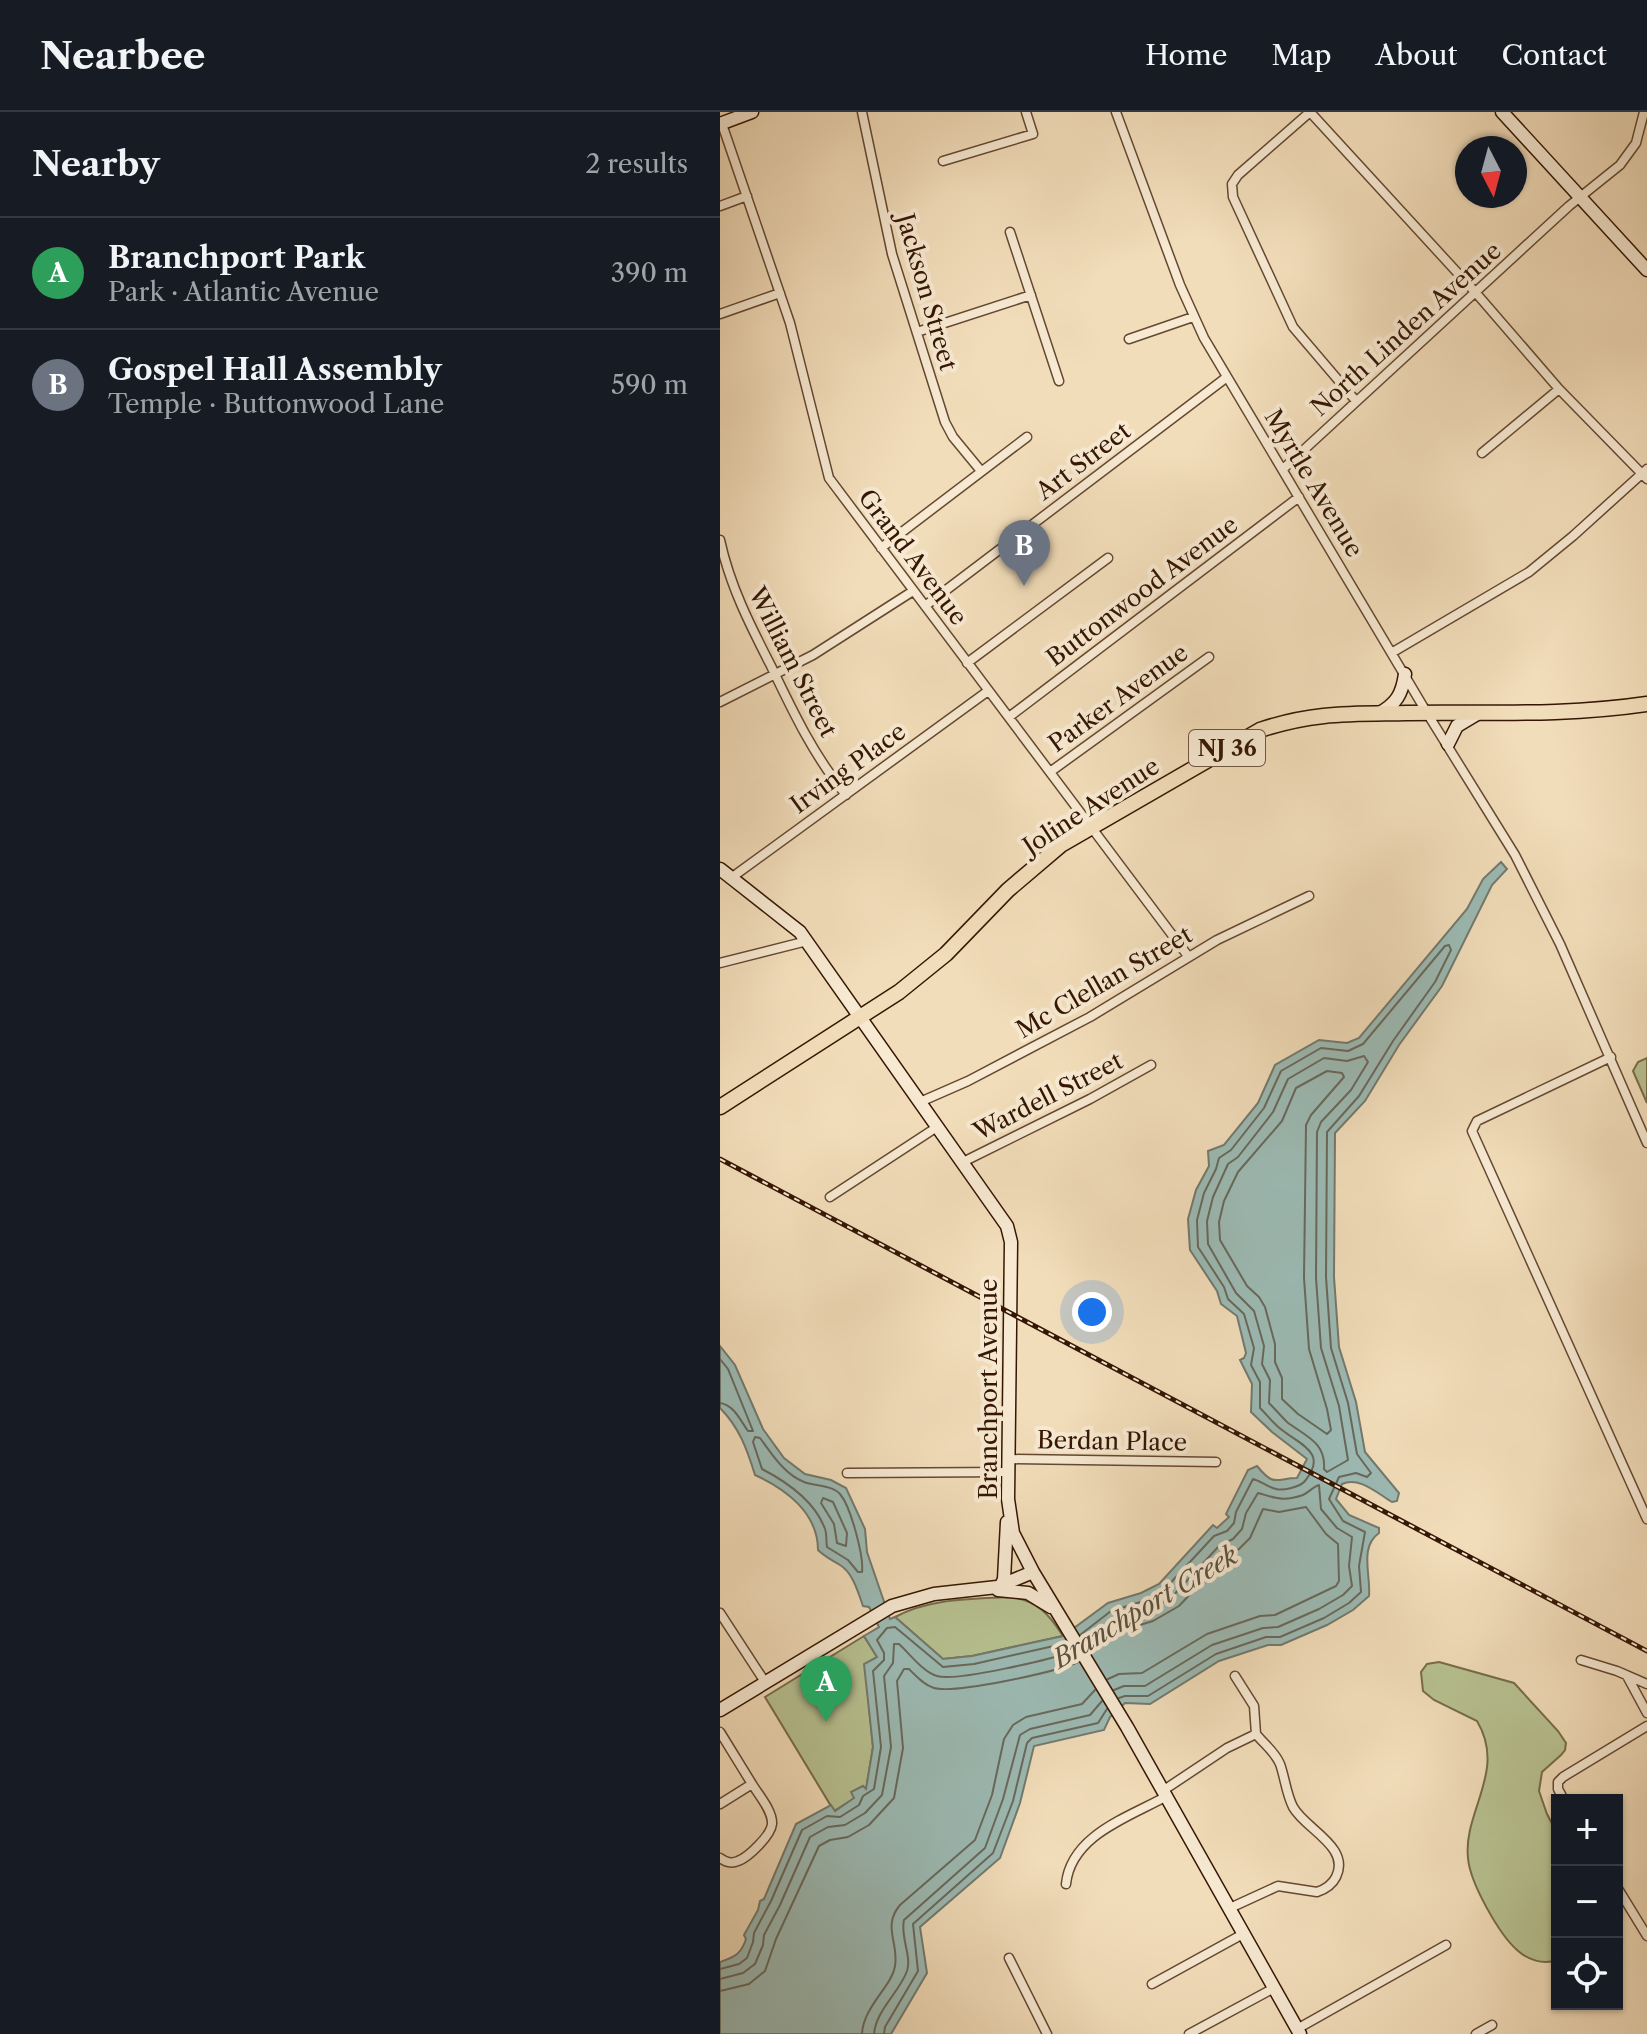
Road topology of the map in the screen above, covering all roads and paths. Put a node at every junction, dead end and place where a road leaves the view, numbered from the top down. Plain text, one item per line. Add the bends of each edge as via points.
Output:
1 (752, 112) edge
2 (862, 112) edge
3 (1026, 112) edge
4 (1116, 112) edge
5 (1310, 112) edge
6 (1502, 112) edge
7 (1644, 112) edge
8 (721, 124) edge
9 (1644, 124) edge
10 (943, 161) dead end
11 (747, 196) junction
12 (1580, 197) junction
13 (720, 206) edge
14 (1010, 232) dead end
15 (1647, 270) edge
16 (780, 293) junction
17 (1476, 293) junction
18 (1031, 295) junction
19 (720, 314) edge
20 (1193, 317) junction
21 (917, 332) junction
22 (1129, 339) dead end
23 (1227, 377) junction
24 (1059, 381) dead end
25 (1559, 389) junction
26 (1356, 401) junction
27 (1027, 437) dead end
28 (1482, 453) dead end
29 (1283, 469) junction
30 (981, 471) junction
31 (1645, 474) edge
32 (1299, 497) junction
33 (720, 540) edge
34 (881, 548) junction
35 (1108, 558) dead end
36 (913, 591) junction
37 (925, 606) junction
38 (1393, 652) junction
39 (1209, 657) dead end
40 (967, 663) junction
41 (1405, 674) junction
42 (775, 675) junction
43 (988, 691) junction
44 (720, 702) edge
45 (1647, 704) edge
46 (1427, 713) junction
47 (1479, 713) junction
48 (1378, 714) junction
49 (1009, 717) junction
50 (1448, 744) junction
51 (1050, 772) junction
52 (846, 795) junction
53 (1091, 827) junction
54 (720, 869) edge
55 (731, 878) junction
56 (1309, 896) dead end
57 (807, 941) junction
58 (1188, 956) junction
59 (720, 963) edge
60 (861, 1016) junction
61 (1611, 1057) junction
62 (1151, 1065) dead end
63 (920, 1102) junction
64 (720, 1107) edge
65 (937, 1127) junction
66 (1647, 1143) edge
67 (963, 1162) junction
68 (830, 1197) dead end
69 (1008, 1459) junction
70 (1216, 1462) dead end
71 (1008, 1472) junction
72 (847, 1473) dead end
73 (1008, 1499) junction
74 (1647, 1519) edge
75 (1033, 1572) junction
76 (1001, 1586) junction
77 (979, 1591) junction
78 (720, 1613) edge
79 (1060, 1616) junction
80 (1581, 1660) dead end
81 (1235, 1676) dead end
82 (1627, 1676) junction
83 (765, 1682) junction
84 (1647, 1684) edge
85 (720, 1710) edge
86 (1647, 1713) edge
87 (1647, 1726) edge
88 (720, 1732) edge
89 (1256, 1734) junction
90 (752, 1784) junction
91 (1166, 1793) junction
92 (1561, 1794) edge
93 (720, 1804) edge
94 (720, 1858) edge
95 (1066, 1884) dead end
96 (1623, 1897) edge
97 (1230, 1908) junction
98 (1243, 1934) junction
99 (1647, 1936) edge
100 (1446, 1945) dead end
101 (1009, 1958) dead end
102 (1152, 1984) dead end
103 (1274, 1988) junction
104 (1492, 2025) dead end
105 (1298, 2031) edge
106 (1047, 2034) edge
107 (1189, 2034) edge
108 (1476, 2034) edge

1 - 8 street
2 - 21 street, Jackson Street via 892,254
3 - 10 street via 1033,134
4 - 20 street, Myrtle Avenue
5 - 17 street
5 - 26 street via 1238,175 1233,197 1293,327
6 - 12 street
7 - 9 street, North Linden Avenue
8 - 11 street, Grand Avenue
9 - 12 street, North Linden Avenue via 1627,158
11 - 13 street
11 - 16 street, Grand Avenue
12 - 15 street
12 - 17 street, North Linden Avenue
14 - 18 street
16 - 19 street
16 - 34 street, Grand Avenue via 829,478
17 - 25 street
17 - 26 street, North Linden Avenue
18 - 21 street
18 - 24 street
20 - 22 street
20 - 23 street, Myrtle Avenue
21 - 30 street, Jackson Street via 947,427
23 - 29 street, Myrtle Avenue
23 - 37 street, Art Street
25 - 28 street
25 - 31 street
26 - 29 street, North Linden Avenue
27 - 30 street
29 - 32 street, Myrtle Avenue
30 - 34 street
31 - 38 street via 1529,572
32 - 38 street, Myrtle Avenue
32 - 49 street, Buttonwood Avenue
33 - 42 street, William Street via 736,596
34 - 36 street, Grand Avenue
35 - 40 street
36 - 37 street, Grand Avenue
36 - 42 street
37 - 40 street, Grand Avenue
38 - 41 street, Myrtle Avenue
39 - 51 street, Parker Avenue
40 - 43 street, Grand Avenue
41 - 46 street, Myrtle Avenue
41 - 48 street via 1399,698
42 - 44 street
42 - 52 street, William Street via 813,748
43 - 49 street, Grand Avenue
43 - 52 street, Irving Place
45 - 47 main road, Joline Avenue / NJ 36
46 - 47 main road, Joline Avenue / NJ 36
46 - 48 main road, Joline Avenue / NJ 36
46 - 50 street, Myrtle Avenue
47 - 50 street via 1461,721
48 - 53 main road, Joline Avenue / NJ 36 via 1308,716 1260,730
49 - 51 street, Grand Avenue
50 - 61 street, Myrtle Avenue via 1516,856
51 - 53 street, Grand Avenue
52 - 55 street, Irving Place
53 - 58 street, Grand Avenue
53 - 60 main road, Joline Avenue / NJ 36 via 1029,870 925,972
54 - 55 street, Branchport Avenue
55 - 57 street, Branchport Avenue
56 - 58 street, Mc Clellan Street
57 - 59 street
57 - 60 street, Branchport Avenue
58 - 63 street, Mc Clellan Street via 1080,1023
60 - 63 street, Branchport Avenue
60 - 64 main road, Joline Avenue / NJ 36
61 - 66 street, Myrtle Avenue
61 - 74 street via 1477,1121 1472,1131
62 - 67 street, Wardell Street
63 - 65 street, Branchport Avenue
65 - 67 street, Branchport Avenue
65 - 68 street
67 - 69 street, Branchport Avenue via 1010,1232
69 - 70 street, Berdan Place
69 - 71 street, Branchport Avenue
71 - 72 street
71 - 73 street, Branchport Avenue
73 - 75 street, Branchport Avenue via 1015,1540
73 - 76 street
75 - 76 street
75 - 79 street, Branchport Avenue
76 - 77 street
77 - 79 street via 1028,1593
77 - 83 street via 924,1596 889,1607
78 - 83 street
79 - 91 street, Branchport Avenue
80 - 82 street
81 - 89 street via 1254,1706
82 - 84 street
82 - 86 street
83 - 85 street
87 - 92 street via 1563,1777 1558,1782
88 - 90 street
89 - 91 street via 1227,1748
89 - 97 street via 1278,1760 1292,1806 1335,1851 1338,1872 1332,1884 1317,1892 1278,1886
90 - 93 street
90 - 94 street via 770,1814 770,1830 743,1859
91 - 95 street via 1087,1840 1074,1857
91 - 97 street, Branchport Avenue
96 - 99 street
97 - 98 street, Branchport Avenue
98 - 102 street
98 - 103 street, Branchport Avenue
100 - 105 street
101 - 106 street
103 - 105 street, Branchport Avenue
103 - 107 street
104 - 108 street

